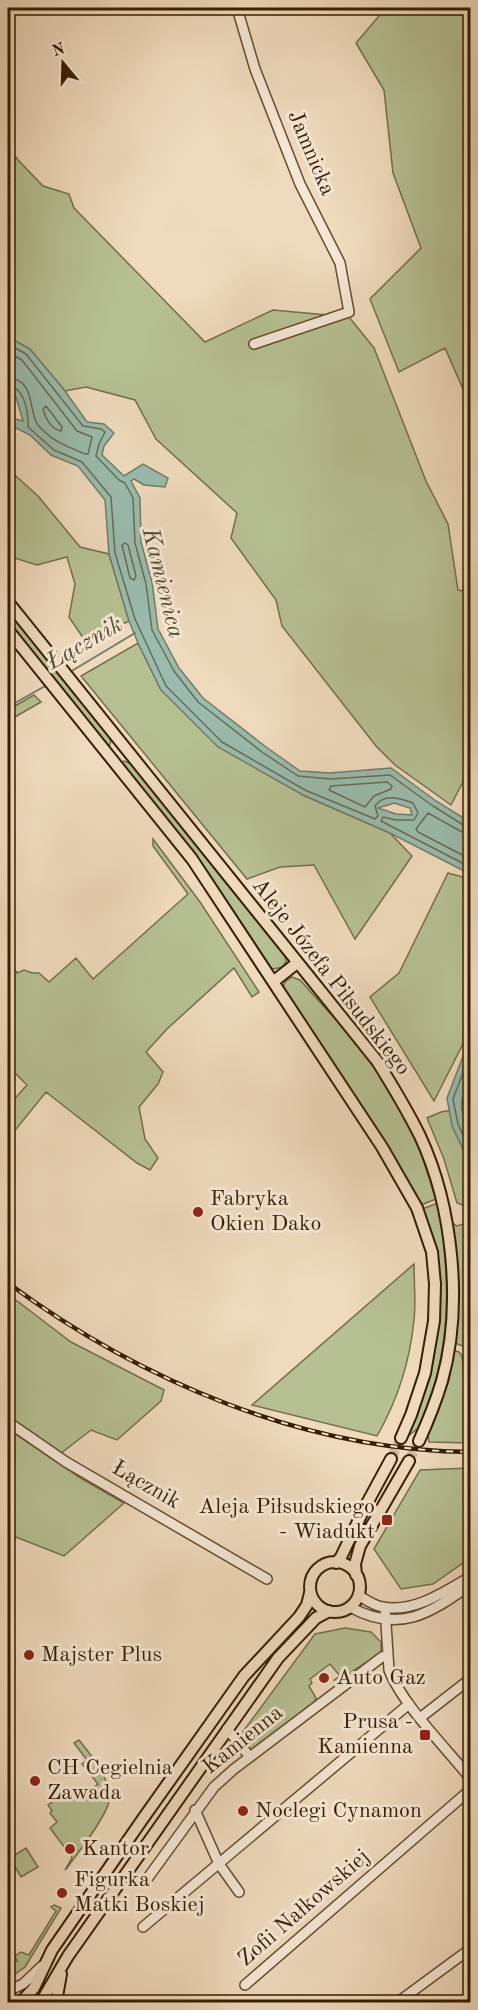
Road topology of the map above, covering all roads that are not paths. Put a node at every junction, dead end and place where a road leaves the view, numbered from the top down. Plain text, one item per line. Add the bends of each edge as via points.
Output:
1 (237, 8) edge
2 (254, 344) dead end
3 (8, 602) edge
4 (8, 630) edge
5 (297, 963) junction
6 (273, 982) junction
7 (8, 1422) edge
8 (401, 1438) tunnel mouth
9 (419, 1441) tunnel mouth
10 (391, 1459) tunnel mouth
11 (409, 1461) tunnel mouth
12 (336, 1563) junction
13 (356, 1575) junction
14 (471, 1576) edge
15 (267, 1579) dead end
16 (471, 1585) edge
17 (310, 1593) junction
18 (358, 1595) junction
19 (350, 1607) junction
20 (385, 1608) junction
21 (329, 1611) junction
22 (387, 1620) junction
23 (388, 1655) junction
24 (471, 1679) edge
25 (410, 1704) junction
26 (420, 1718) junction
27 (227, 1729) junction
28 (250, 1758) junction
29 (467, 1766) edge
30 (471, 1778) edge
31 (471, 1790) edge
32 (195, 1810) junction
33 (219, 1864) junction
34 (147, 1879) dead end
35 (239, 1892) dead end
36 (143, 1927) dead end
37 (471, 1949) edge
38 (64, 1962) junction
39 (44, 1964) junction
40 (245, 1985) dead end
41 (8, 1991) edge
42 (21, 2002) edge
43 (41, 2002) edge
44 (56, 2002) edge
45 (398, 2002) edge

1 - 2 street, Jamnicka via 255,69 300,184 340,263 349,312
3 - 5 main road, Aleje Józefa Piłsudskiego
4 - 6 main road, Aleje Józefa Piłsudskiego via 192,859
5 - 6 main road
5 - 9 main road, Aleje Józefa Piłsudskiego via 377,1061 398,1094 420,1137 441,1198 452,1282 448,1345 438,1392
6 - 8 main road, Aleje Józefa Piłsudskiego via 405,1185 427,1233 435,1284 432,1332 425,1373
7 - 15 street, Łącznik via 66,1462
10 - 12 main road
11 - 13 main road via 360,1546
12 - 13 main road
12 - 17 main road via 326,1564 314,1573
13 - 18 main road
14 - 20 street via 423,1602
16 - 22 street via 429,1611 406,1619
17 - 21 main road via 318,1605
17 - 39 main road via 299,1617 244,1676
18 - 19 main road
18 - 20 street
19 - 21 main road
19 - 22 street via 368,1617
20 - 22 street
21 - 27 main road via 316,1618 278,1658
22 - 23 street
23 - 25 street via 393,1680
23 - 28 street, Kamienna
24 - 26 street
25 - 26 street
25 - 33 street
26 - 29 street
27 - 28 street
27 - 38 main road
28 - 32 street, Kamienna via 214,1787
29 - 30 street
31 - 40 street, Zofii Nałkowskiej
32 - 33 street
32 - 34 street, Kamienna
33 - 35 street
33 - 36 street
37 - 45 street
38 - 43 main road
38 - 44 main road
39 - 41 street via 27,1981
39 - 42 main road via 34,1988

